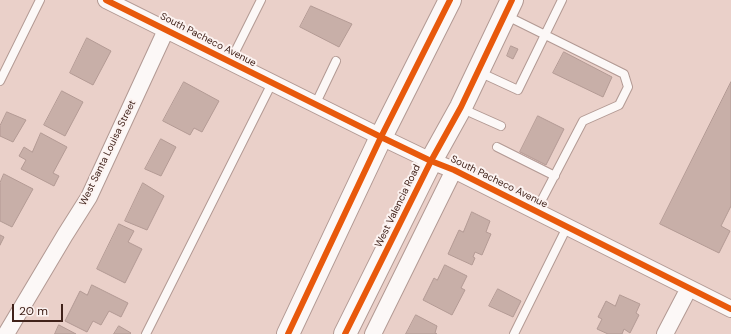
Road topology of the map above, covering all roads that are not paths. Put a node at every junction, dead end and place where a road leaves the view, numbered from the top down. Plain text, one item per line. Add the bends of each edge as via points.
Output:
1 (40, 0) edge
2 (106, 0) edge
3 (260, 0) edge
4 (450, 0) edge
5 (562, 0) edge
6 (508, 7) edge
7 (166, 30) junction
8 (545, 35) junction
9 (336, 61) dead end
10 (230, 62) junction
11 (478, 71) junction
12 (0, 81) edge
13 (272, 83) junction
14 (315, 104) junction
15 (461, 107) junction
16 (501, 126) dead end
17 (381, 137) junction
18 (497, 147) dead end
19 (431, 161) junction
20 (454, 170) junction
21 (555, 176) junction
22 (536, 211) junction
23 (567, 227) junction
24 (689, 288) junction
25 (731, 309) edge
26 (6, 334) edge
27 (146, 334) edge
28 (288, 334) edge
29 (345, 334) edge
30 (373, 334) edge
31 (514, 334) edge
32 (665, 334) edge

1 - 12 lane
2 - 7 street, South Pacheco Avenue
3 - 10 lane
4 - 17 main road
5 - 8 lane
6 - 8 lane
6 - 11 main road, West Valencia Road
7 - 10 street, South Pacheco Avenue
7 - 26 street, West Santa Louisa Street via 89,197
8 - 11 lane via 518,90
8 - 21 lane via 624,74 628,88 619,105 583,121
9 - 14 lane
10 - 13 street, South Pacheco Avenue
11 - 15 main road, West Valencia Road
13 - 14 street, South Pacheco Avenue
13 - 27 lane
14 - 17 street, South Pacheco Avenue
15 - 16 lane
15 - 19 main road, West Valencia Road
17 - 19 street, South Pacheco Avenue
17 - 28 main road
18 - 21 lane
19 - 20 street, South Pacheco Avenue
19 - 29 main road, West Valencia Road
20 - 22 street, South Pacheco Avenue
20 - 30 street
21 - 22 lane
22 - 23 street, South Pacheco Avenue
23 - 24 street, South Pacheco Avenue
23 - 31 lane
24 - 25 street, South Pacheco Avenue
24 - 32 street

